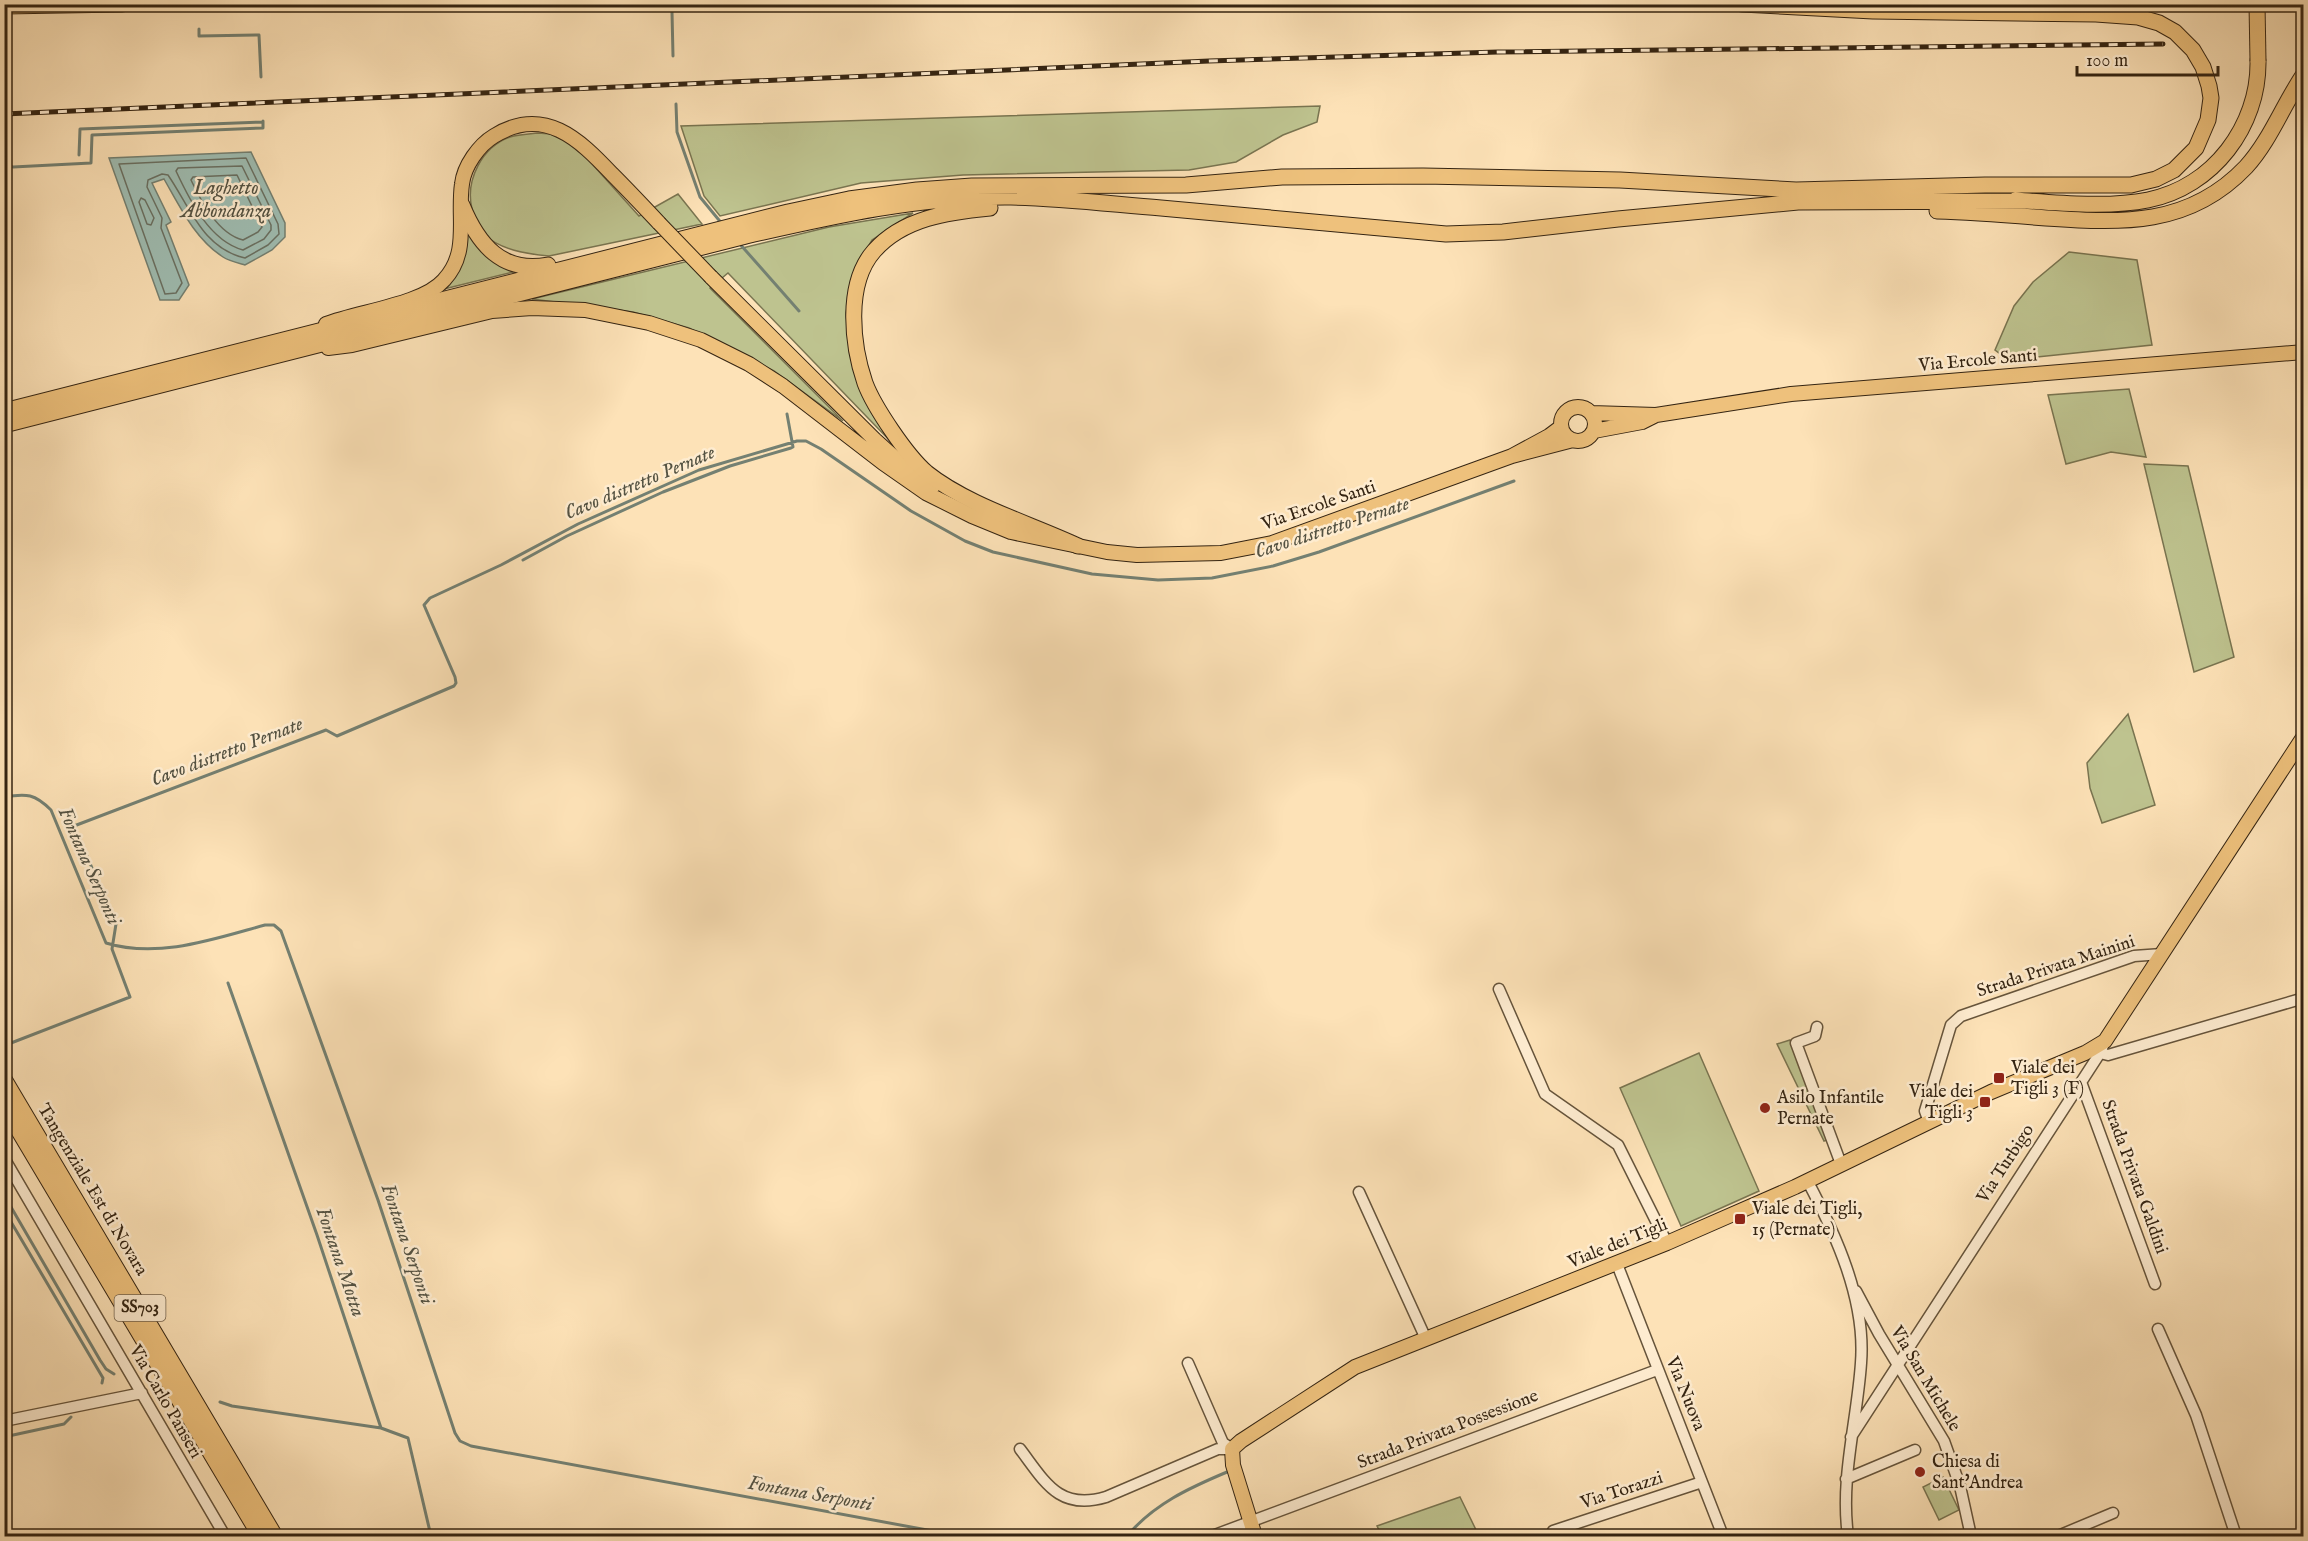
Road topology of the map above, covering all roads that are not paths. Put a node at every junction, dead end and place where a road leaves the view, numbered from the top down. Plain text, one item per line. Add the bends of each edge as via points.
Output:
1 (122, 4) edge
2 (1742, 4) edge
3 (2258, 4) edge
4 (4, 6) edge
5 (2304, 74) edge
6 (1841, 195) junction
7 (1088, 202) junction
8 (462, 205) junction
9 (731, 233) junction
10 (660, 244) junction
11 (282, 341) junction
12 (299, 351) junction
13 (2304, 352) edge
14 (4, 411) edge
15 (1591, 413) junction
16 (1656, 415) junction
17 (4, 424) edge
18 (1561, 427) junction
19 (1594, 430) junction
20 (1573, 440) junction
21 (1512, 456) junction
22 (1078, 546) junction
23 (2304, 736) edge
24 (2162, 954) junction
25 (1499, 989) dead end
26 (2304, 998) edge
27 (1816, 1027) dead end
28 (2103, 1047) junction
29 (4, 1079) edge
30 (2081, 1082) junction
31 (4, 1106) edge
32 (1929, 1122) junction
33 (4, 1158) edge
34 (1842, 1164) junction
35 (1807, 1180) junction
36 (1359, 1192) dead end
37 (1667, 1243) junction
38 (1617, 1264) junction
39 (1849, 1277) junction
40 (2155, 1284) dead end
41 (1872, 1322) junction
42 (2158, 1329) dead end
43 (1861, 1331) junction
44 (1426, 1339) junction
45 (1188, 1363) dead end
46 (1898, 1366) junction
47 (1657, 1370) junction
48 (142, 1393) junction
49 (4, 1421) edge
50 (1851, 1437) junction
51 (1020, 1449) dead end
52 (1232, 1449) junction
53 (1914, 1450) dead end
54 (1846, 1479) junction
55 (1702, 1482) junction
56 (2113, 1513) dead end
57 (1250, 1522) junction
58 (1553, 1531) dead end
59 (225, 1536) edge
60 (260, 1536) edge
61 (275, 1536) edge
62 (1212, 1536) edge
63 (1255, 1536) edge
64 (1722, 1536) edge
65 (1848, 1536) edge
66 (1971, 1536) edge
67 (2032, 1536) edge
68 (2236, 1536) edge

1 - 4 highway
2 - 6 highway via 2138,17 2179,35 2193,50 2206,75 2211,98 2201,139 2174,170 2150,181 2131,185 1985,185
3 - 6 highway, bridge via 2258,76 2254,99 2228,150 2213,167 2186,186 2130,203
5 - 6 highway via 2248,165 2206,198 2162,216 2135,221 2090,221 1899,209
6 - 7 highway via 1503,232 1446,234
6 - 9 highway via 1620,180 1423,176 1282,177 1186,185 972,186 849,199
7 - 9 highway via 1011,197 938,201
7 - 22 highway via 951,212 906,227 873,252 864,268 855,295 854,320 866,385 898,441 927,472 987,507
8 - 10 highway via 483,244 503,259 525,267 549,265 610,249
8 - 11 main road via 460,253 452,271 436,288 421,297 344,316
8 - 22 main road, bridge via 466,170 489,139 511,128 543,125 563,131 581,142 895,458 928,483 988,517
9 - 10 highway
9 - 12 highway
10 - 11 highway
11 - 14 highway
12 - 17 highway
12 - 22 main road via 352,345 492,311 585,310 649,323 712,345 756,368 926,493 1011,532
13 - 16 main road, Via Ercole Santi via 1791,394
15 - 16 main road, Via Ercole Santi
15 - 18 main road via 1580,407 1571,408 1562,417
15 - 19 main road
16 - 19 main road, Via Ercole Santi via 1642,422
18 - 20 main road
18 - 21 main road, Via Ercole Santi
19 - 20 main road via 1583,440
20 - 21 main road, Via Ercole Santi
21 - 22 main road, Via Ercole Santi via 1272,543 1221,553 1168,556
23 - 24 main road, Via Turbigo
24 - 28 main road, Via Turbigo
24 - 32 street, Strada Privata Mainini via 2134,956 1961,1016 1951,1025 1926,1111
25 - 37 street via 1545,1094 1618,1145
26 - 28 street via 2109,1055
27 - 34 street via 1815,1036 1796,1043
28 - 30 street, Via Turbigo
28 - 32 main road, Viale dei Tigli via 2023,1078
29 - 61 highway, Tangenziale Est di Novara / SS703
30 - 40 street, Strada Privata Galdini
30 - 46 street, Via Turbigo
31 - 60 highway, Tangenziale Est di Novara / SS703
32 - 34 main road, Viale dei Tigli
33 - 48 street, Via Carlo Panseri
34 - 35 main road, Viale dei Tigli
35 - 37 main road, Viale dei Tigli
35 - 39 street
36 - 44 street
37 - 38 main road, Viale dei Tigli
38 - 44 main road, Viale dei Tigli
38 - 47 street, Via Nuova
39 - 41 street, Via San Michele
39 - 43 street
41 - 43 street
41 - 46 street, Via San Michele
42 - 68 street via 2196,1415
43 - 50 street via 1862,1363
44 - 52 main road, Viale dei Tigli via 1355,1367
45 - 52 street via 1223,1443
46 - 50 street, Via Turbigo
46 - 66 street, Via San Michele via 1944,1441 1960,1486
47 - 55 street, Via Nuova
47 - 57 street, Strada Privata Possessione
48 - 49 street
48 - 59 street, Via Carlo Panseri
50 - 54 street, Via Turbigo
51 - 52 street via 1049,1487 1072,1501 1091,1502 1218,1449
52 - 57 main road
53 - 54 street
54 - 65 street, Via Turbigo
55 - 58 street, Via Torazzi
55 - 64 street, Via Nuova
56 - 67 street via 2058,1536
57 - 62 street, Strada Privata Possessione
57 - 63 main road

